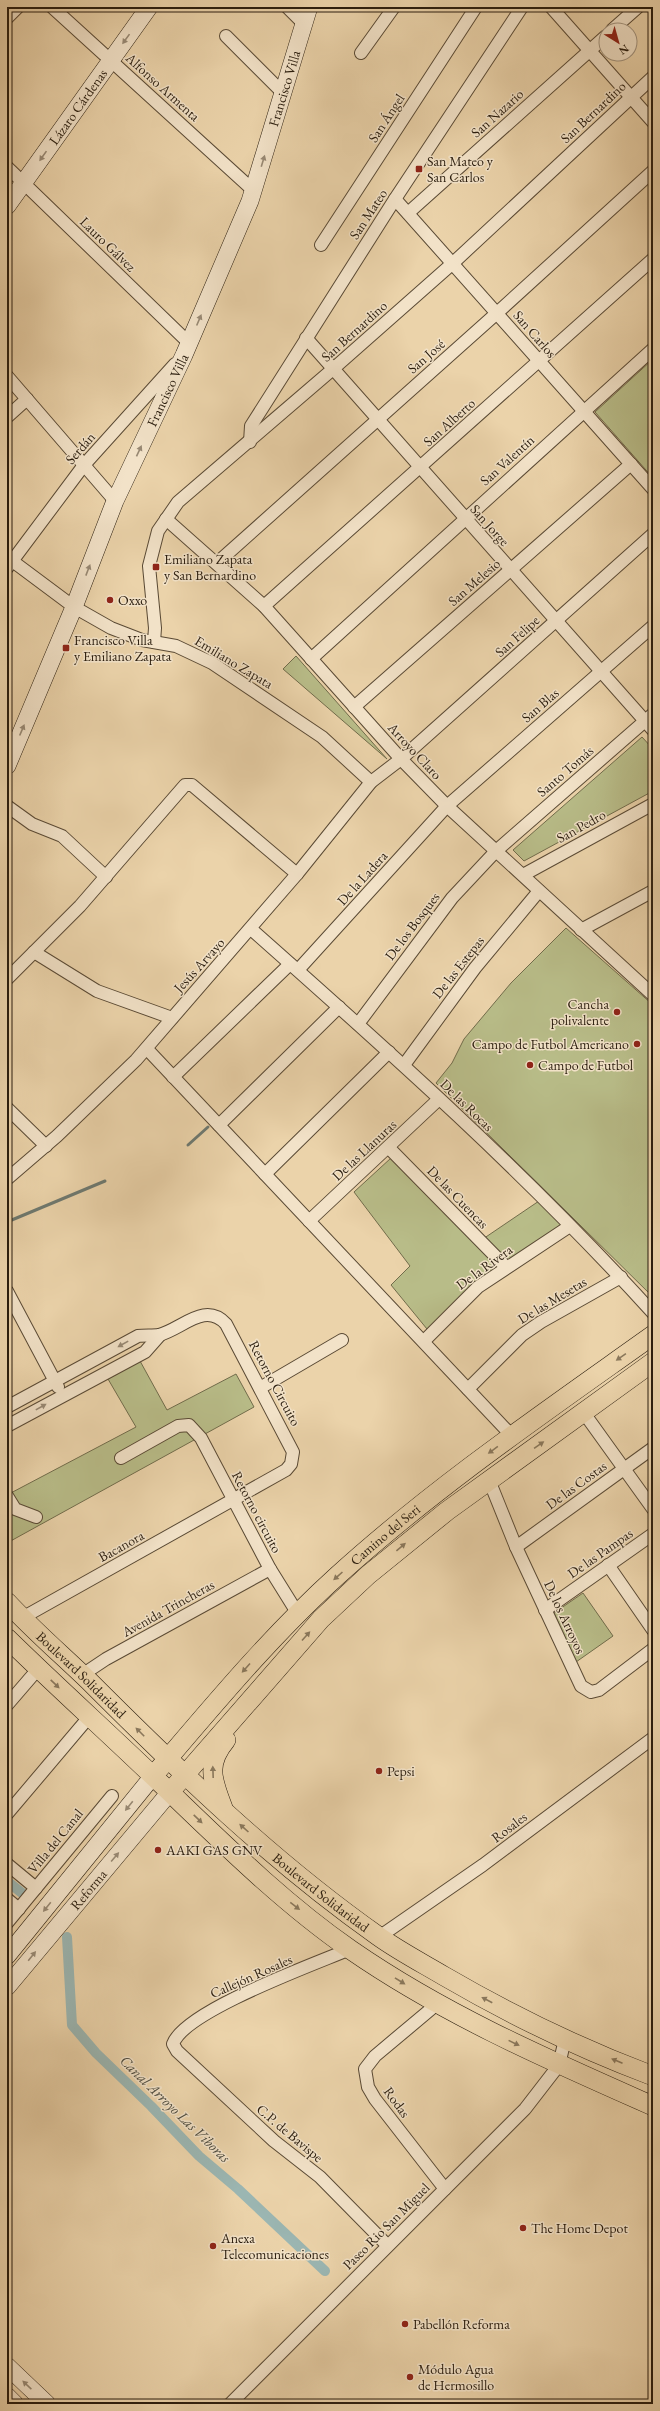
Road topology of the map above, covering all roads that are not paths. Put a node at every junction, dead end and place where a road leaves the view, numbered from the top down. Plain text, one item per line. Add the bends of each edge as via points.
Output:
1 (18, 7) edge
2 (52, 7) edge
3 (149, 7) edge
4 (287, 7) edge
5 (309, 7) edge
6 (394, 7) edge
7 (476, 7) edge
8 (522, 7) edge
9 (551, 7) edge
10 (638, 7) edge
11 (7, 18) edge
12 (621, 22) edge
13 (304, 24) junction
14 (226, 36) dead end
15 (598, 43) edge
16 (590, 50) junction
17 (361, 53) dead end
18 (111, 60) junction
19 (653, 77) edge
20 (283, 92) junction
21 (631, 97) junction
22 (653, 122) edge
23 (7, 167) edge
24 (653, 171) edge
25 (23, 184) junction
26 (254, 191) junction
27 (395, 198) junction
28 (7, 206) edge
29 (408, 213) junction
30 (321, 245) dead end
31 (653, 259) edge
32 (452, 263) junction
33 (498, 313) junction
34 (306, 338) junction
35 (186, 349) junction
36 (653, 349) edge
37 (538, 361) junction
38 (333, 370) junction
39 (7, 376) edge
40 (27, 398) junction
41 (583, 411) junction
42 (7, 416) edge
43 (376, 419) junction
44 (250, 442) junction
45 (631, 464) junction
46 (84, 465) junction
47 (420, 468) junction
48 (653, 489) edge
49 (115, 501) junction
50 (166, 519) junction
51 (465, 519) junction
52 (653, 534) edge
53 (9, 562) edge
54 (217, 563) junction
55 (511, 570) junction
56 (264, 606) junction
57 (74, 607) junction
58 (555, 621) junction
59 (653, 626) edge
60 (154, 642) junction
61 (311, 659) junction
62 (601, 672) junction
63 (354, 707) junction
64 (650, 722) edge
65 (401, 759) junction
66 (7, 766) edge
67 (371, 782) junction
68 (653, 804) edge
69 (7, 806) edge
70 (448, 806) junction
71 (496, 851) junction
72 (297, 874) junction
73 (523, 875) junction
74 (106, 877) junction
75 (539, 891) junction
76 (653, 891) edge
77 (251, 929) junction
78 (581, 930) junction
79 (34, 952) junction
80 (294, 967) junction
81 (7, 979) edge
82 (648, 983) edge
83 (653, 995) edge
84 (339, 1006) junction
85 (172, 1018) junction
86 (358, 1024) junction
87 (147, 1049) junction
88 (389, 1052) junction
89 (404, 1065) junction
90 (173, 1077) junction
91 (439, 1099) junction
92 (7, 1108) edge
93 (219, 1125) junction
94 (46, 1146) junction
95 (389, 1148) junction
96 (265, 1174) junction
97 (7, 1179) edge
98 (309, 1221) junction
99 (570, 1226) junction
100 (506, 1267) junction
101 (621, 1277) junction
102 (7, 1291) edge
103 (653, 1313) edge
104 (160, 1335) junction
105 (653, 1335) edge
106 (342, 1340) dead end
107 (424, 1341) junction
108 (653, 1362) edge
109 (55, 1381) junction
110 (260, 1388) junction
111 (468, 1389) junction
112 (62, 1396) junction
113 (7, 1407) edge
114 (584, 1413) junction
115 (7, 1426) edge
116 (512, 1436) junction
117 (653, 1448) edge
118 (121, 1458) dead end
119 (624, 1469) junction
120 (489, 1480) junction
121 (7, 1496) edge
122 (235, 1500) junction
123 (653, 1509) edge
124 (36, 1517) dead end
125 (653, 1534) edge
126 (516, 1547) junction
127 (608, 1565) junction
128 (270, 1569) junction
129 (7, 1602) edge
130 (545, 1610) junction
131 (298, 1614) junction
132 (22, 1618) junction
133 (653, 1630) edge
134 (7, 1638) edge
135 (653, 1649) edge
136 (280, 1664) junction
137 (38, 1669) junction
138 (82, 1675) junction
139 (7, 1705) edge
140 (89, 1717) junction
141 (653, 1738) edge
142 (168, 1760) junction
143 (185, 1775) junction
144 (153, 1776) junction
145 (170, 1792) junction
146 (112, 1796) dead end
147 (224, 1809) junction
148 (7, 1814) edge
149 (7, 1864) edge
150 (36, 1888) junction
151 (7, 1899) edge
152 (20, 1909) junction
153 (7, 1923) edge
154 (379, 1937) junction
155 (350, 1949) junction
156 (7, 1956) edge
157 (7, 1986) edge
158 (438, 2004) junction
159 (565, 2039) junction
160 (173, 2044) joint
161 (559, 2065) junction
162 (653, 2076) edge
163 (653, 2106) edge
164 (445, 2189) junction
165 (387, 2245) junction
166 (7, 2366) edge
167 (7, 2396) edge
168 (15, 2404) edge
169 (47, 2404) edge
170 (230, 2404) edge

1 - 11 street
2 - 18 street, Alfonso Armenta
3 -> 18 main road, Lázaro Cárdenas
4 - 13 street
5 - 13 main road, Francisco Villa
6 - 17 street
7 - 30 street, San Ángel
8 - 27 street, San Mateo
9 - 16 street
10 - 12 street
13 - 20 main road, Francisco Villa
14 - 20 street
15 - 16 street, San Nazario
16 - 21 street
16 - 29 street, San Nazario
18 -> 25 main road, Lázaro Cárdenas
18 - 26 street, Alfonso Armenta
19 - 21 street, San Bernardino
26 -> 20 main road, Francisco Villa
21 - 22 street
21 - 32 street, San Bernardino
23 - 25 street, Lauro Gálvez
24 - 33 street, San José
25 - 28 main road, Lázaro Cárdenas
25 - 35 street, Lauro Gálvez
35 -> 26 main road, Francisco Villa
27 - 29 street, San Carlos
27 - 34 street, San Mateo
29 - 32 street, San Carlos
31 - 37 street, San Alberto
32 - 33 street, San Carlos
32 - 38 street, San Bernardino
33 - 37 street, San Carlos
33 - 43 street, San José
34 - 38 street, San Jorge
34 - 44 street, San Mateo via 251,426
35 - 46 street, Serdán
49 -> 35 main road, Francisco Villa
36 - 41 street, San Valentín
37 - 41 street, San Carlos
37 - 47 street, San Alberto
38 - 43 street, San Jorge
38 - 44 street, San Bernardino
39 - 40 street
40 - 42 street
40 - 46 street
41 - 45 street, San Carlos
41 - 51 street, San Valentín
43 - 47 street, San Jorge
43 - 54 street, San José
44 - 50 street, San Bernardino via 178,502
45 - 48 street, San Carlos
45 - 55 street, San Melesio
46 - 49 street
46 - 53 street, Serdán
47 - 51 street, San Jorge
47 - 56 street, San Alberto
57 -> 49 main road, Francisco Villa
50 - 54 street, Arroyo Claro
50 - 60 street, San Bernardino via 158,532 149,566
51 - 55 street, San Jorge
51 - 61 street, San Valentín
52 - 58 street, San Felipe
53 - 57 street, Emiliano Zapata
54 - 56 street, Arroyo Claro
55 - 58 street, San Jorge
55 - 63 street, San Melesio
56 - 61 street, Arroyo Claro
57 - 60 street, Emiliano Zapata via 126,635
66 -> 57 main road, Francisco Villa
58 - 62 street, San Jorge
58 - 65 street, San Felipe
59 - 62 street, San Blas
60 - 67 street, Emiliano Zapata via 192,652 230,675 322,737
61 - 63 street, Arroyo Claro
62 - 64 street, San Jorge
62 - 70 street, San Blas
63 - 65 street, Arroyo Claro
64 - 71 street, Santo Tomás
65 - 67 street, Jesús Arvayo
65 - 70 street, Arroyo Claro
67 - 72 street, Jesús Arvayo
68 - 73 street, San Pedro
69 - 74 street via 32,824 62,836
70 - 71 street, Arroyo Claro
70 - 80 street, De la Ladera
71 - 73 street, Arroyo Claro
71 - 86 street, De los Bosques via 452,898
72 - 74 street via 188,784 181,788
72 - 77 street, Jesús Arvayo
73 - 75 street, Arroyo Claro
74 - 79 street
75 - 78 street, Arroyo Claro
75 - 89 street, De las Estepas via 474,968
76 - 78 street
77 - 80 street, De las Rocas
77 - 85 street, Jesús Arvayo
78 - 82 street, Arroyo Claro
79 - 81 street
79 - 85 street via 97,991
80 - 84 street, De las Rocas
80 - 90 street, De la Ladera
82 - 83 street, Arroyo Claro
84 - 86 street, De las Rocas
84 - 93 street
85 - 87 street, Jesús Arvayo
86 - 88 street, De las Rocas
87 - 90 street
87 - 94 street, Jesús Arvayo
88 - 89 street, De las Rocas
88 - 96 street
89 - 91 street, De las Rocas
90 - 93 street
91 - 95 street, De las Llanuras
91 - 99 street, De las Rocas
92 - 94 street
93 - 96 street
94 - 97 street, Jesús Arvayo
95 - 98 street, De las Llanuras
95 - 100 street, De las Cuencas
96 - 98 street
98 - 107 street
99 - 100 street, De la Rivera
99 - 101 street, De las Rocas
100 - 107 street, De la Rivera via 459,1303
101 - 103 street, De las Rocas
101 - 111 street, De las Mesetas via 522,1335
102 - 109 street
104 -> 109 street via 138,1336
104 - 110 street, Retorno Circuito via 203,1314 220,1317
104 - 112 street via 145,1352
105 -> 116 main road, Camino del Seri
106 - 110 street
107 - 111 street
108 - 114 main road, Camino del Seri
109 - 112 street
109 - 113 street
110 - 122 street, Retorno Circuito via 291,1445 293,1456 286,1470
111 - 116 street
115 -> 112 street
114 - 119 street
120 -> 114 main road, Camino del Seri
116 -> 131 main road, Camino del Seri via 431,1495 336,1577
117 - 119 street, De las Costas
118 - 122 street, Retorno circuito via 178,1426 189,1425 201,1438
119 - 123 street
119 - 126 street, De las Costas
120 - 126 street, De los Arroyos
136 -> 120 main road, Camino del Seri via 321,1618 368,1575 422,1530
121 - 124 street via 15,1509
122 - 128 street, Retorno circuito
122 - 132 street, Bacanora
125 - 127 street, De las Pampas
126 - 130 street, De los Arroyos
127 - 130 street, De las Pampas
127 - 133 street
128 - 131 street, Retorno circuito
128 - 138 street, Avenida Trincheras
129 - 132 main road, Boulevard Solidaridad
130 - 135 street, De los Arroyos via 581,1686 586,1691 599,1690
131 -> 142 main road, Camino del Seri via 226,1690
132 - 138 main road, Boulevard Solidaridad
134 - 137 main road, Boulevard Solidaridad
136 - 143 main road, Camino del Seri
147 -> 136 main road via 212,1772 214,1758 261,1698
137 - 139 street
137 -> 140 main road, Boulevard Solidaridad
142 -> 138 main road, Boulevard Solidaridad
140 - 144 main road, Boulevard Solidaridad
140 - 148 street
141 - 154 street, Rosales via 483,1865
142 - 143 main road, Boulevard Solidaridad
142 - 144 main road, Camino del Seri
143 - 145 main road, Camino del Seri
143 - 147 main road, Boulevard Solidaridad
144 - 145 main road, Boulevard Solidaridad
144 -> 156 main road, Reforma
145 -> 155 main road, Boulevard Solidaridad via 266,1882
157 -> 145 main road, Reforma
146 - 150 street, Villa del Canal
154 -> 147 main road, Boulevard Solidaridad via 322,1894
149 - 150 street
150 - 152 street, Villa del Canal
151 - 152 street
152 - 153 street, Villa del Canal
159 -> 154 main road, Boulevard Solidaridad via 465,1988
155 -> 158 main road, Boulevard Solidaridad
155 - 160 street, Callejón Rosales via 224,2003 199,2018
158 -> 161 main road, Boulevard Solidaridad
158 - 164 street, Rodas via 375,2056 365,2069 368,2087 375,2100
159 - 161 street
162 -> 159 main road, Boulevard Solidaridad
160 - 165 street, C.P. de Bavispe via 211,2085 274,2141 320,2177
161 - 163 main road, Boulevard Solidaridad
161 - 164 street, Paseo Rio San Miguel via 525,2109
164 - 165 street, Paseo Rio San Miguel
165 - 170 street, Paseo Rio San Miguel
169 -> 166 main road
167 - 168 main road

